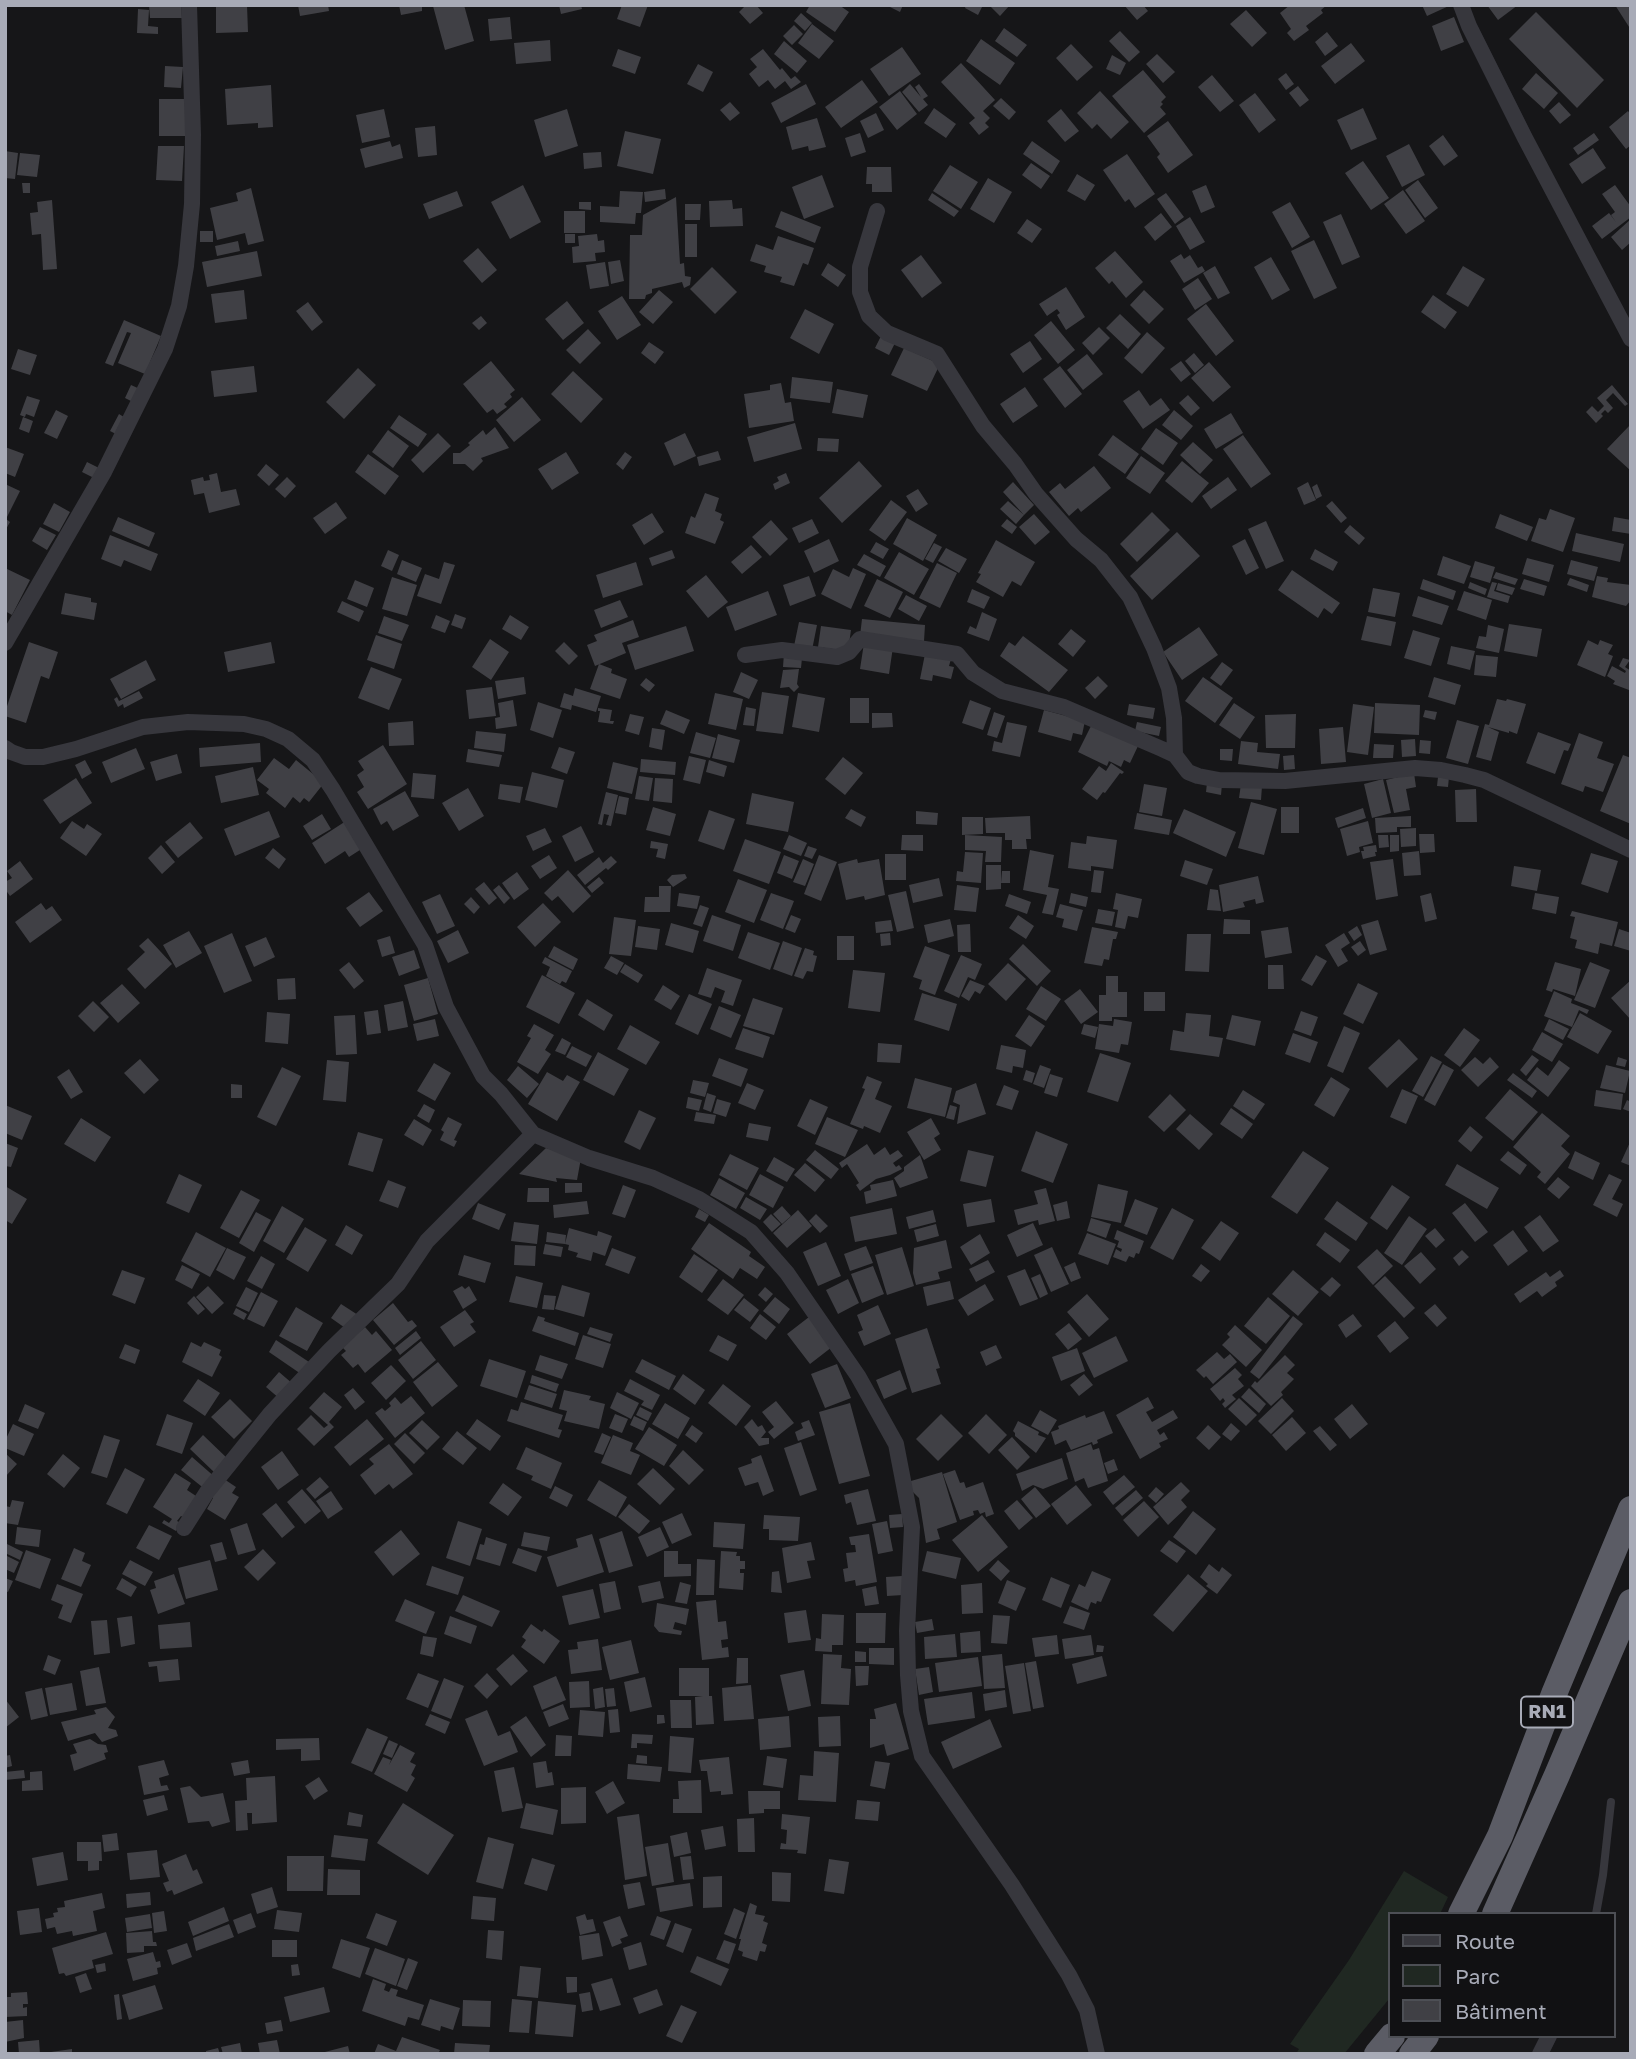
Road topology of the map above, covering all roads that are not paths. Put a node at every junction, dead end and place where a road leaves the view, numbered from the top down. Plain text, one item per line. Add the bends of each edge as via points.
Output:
1 (189, 5) edge
2 (1461, 5) edge
3 (877, 211) dead end
4 (1631, 338) edge
5 (5, 643) edge
6 (745, 655) dead end
7 (5, 748) edge
8 (1175, 755) junction
9 (1631, 850) edge
10 (533, 1134) junction
11 (1631, 1509) edge
12 (184, 1528) dead end
13 (1631, 1602) edge
14 (1611, 1802) dead end
15 (1499, 1911) edge
16 (1462, 1912) edge
17 (1595, 1912) edge
18 (1390, 2038) edge
19 (1424, 2038) edge
20 (1548, 2038) edge
21 (1097, 2054) edge
22 (1377, 2054) edge
23 (1412, 2054) edge
24 (1540, 2054) edge

1 - 5 street via 192,204 178,306 165,349 104,472
2 - 4 street
3 - 8 street via 860,267 860,292 869,316 887,333 937,354 983,426 1035,494 1101,560 1130,597 1169,688
6 - 8 street via 782,650 836,657 849,652 860,639 957,654 973,673 1002,691 1064,707
7 - 10 street via 25,757 43,757 143,727 188,722 244,724 288,739 313,760 333,790 425,945 446,1007 484,1076
8 - 9 street via 1188,772 1219,779 1285,781 1415,768 1465,775
10 - 12 street via 428,1241 398,1284 270,1414
10 - 21 street via 653,1178 699,1199 751,1232 787,1273 858,1376 896,1444 910,1514 908,1675 922,1756 1069,1975 1087,2010
11 - 16 highway, RN1 via 1500,1836
13 - 15 highway, RN1
14 - 17 lane
18 - 22 highway
19 - 23 highway
20 - 24 street

